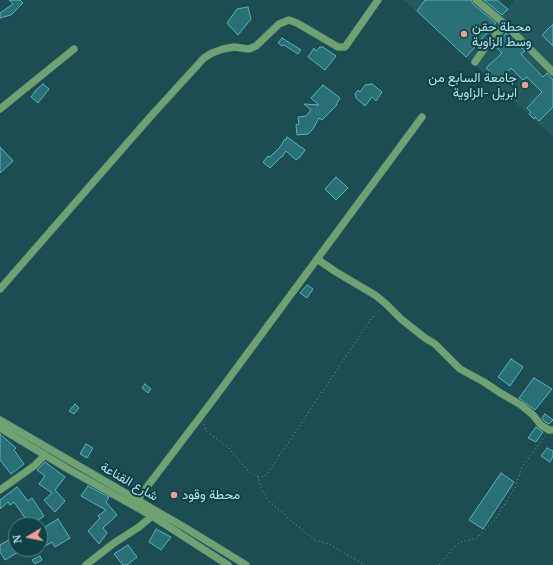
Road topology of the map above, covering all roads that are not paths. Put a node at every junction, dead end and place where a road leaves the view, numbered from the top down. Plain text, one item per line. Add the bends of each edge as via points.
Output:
1 (378, 0) edge
2 (476, 0) edge
3 (506, 25) junction
4 (74, 49) dead end
5 (475, 62) dead end
6 (553, 72) edge
7 (0, 109) edge
8 (422, 117) dead end
9 (317, 259) junction
10 (0, 289) edge
11 (0, 420) edge
12 (1, 430) edge
13 (551, 430) edge
14 (44, 455) junction
15 (0, 490) edge
16 (137, 500) junction
17 (152, 516) junction
18 (86, 565) edge
19 (228, 565) edge
20 (246, 565) edge

1 - 10 street via 345,47 338,47 290,20 279,24 256,46 248,49 223,49 204,58
2 - 3 street
3 - 5 street via 489,42
3 - 6 street
4 - 7 street
8 - 9 street
9 - 13 street via 375,295 401,319 435,344 460,369 521,405 541,425
9 - 16 street
11 - 16 street, شارع القناعة
12 - 14 street, شارع القناعة
14 - 15 street via 34,466
14 - 17 street, شارع القناعة
16 - 20 street, شارع القناعة
17 - 18 street
17 - 19 street, شارع القناعة

